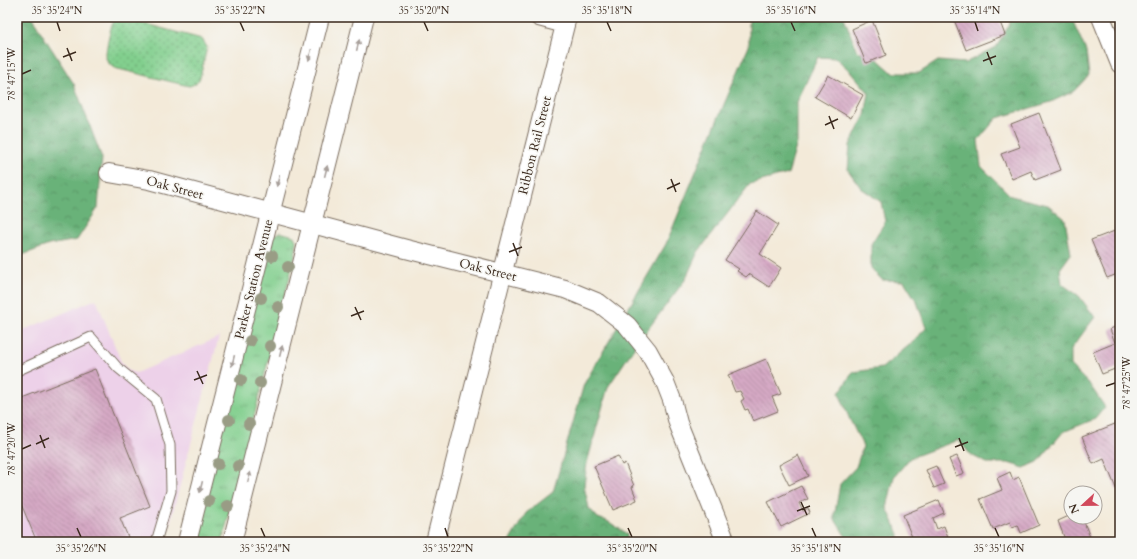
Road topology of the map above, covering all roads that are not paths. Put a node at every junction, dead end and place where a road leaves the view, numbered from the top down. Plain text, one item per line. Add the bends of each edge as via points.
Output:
1 (320, 17) edge
2 (364, 17) edge
3 (539, 17) edge
4 (1101, 17) edge
5 (566, 20) edge
6 (1120, 64) edge
7 (108, 173) dead end
8 (270, 213) junction
9 (313, 223) junction
10 (502, 272) junction
11 (17, 371) edge
12 (156, 542) edge
13 (187, 542) edge
14 (232, 542) edge
15 (435, 542) edge
16 (726, 542) edge

1 -> 8 street, Parker Station Avenue
9 -> 2 street
3 - 5 street
4 - 6 street
5 - 10 street, Ribbon Rail Street
7 - 8 street, Oak Street via 149,180
8 - 9 street, Oak Street
8 -> 13 street, Parker Station Avenue
9 - 10 street, Oak Street
14 -> 9 street
10 - 15 street, Ribbon Rail Street
10 - 16 street, Oak Street via 565,289 593,300 627,324 648,351 665,382 678,423
11 - 12 lane via 91,337 118,368 156,399 170,445 171,491

